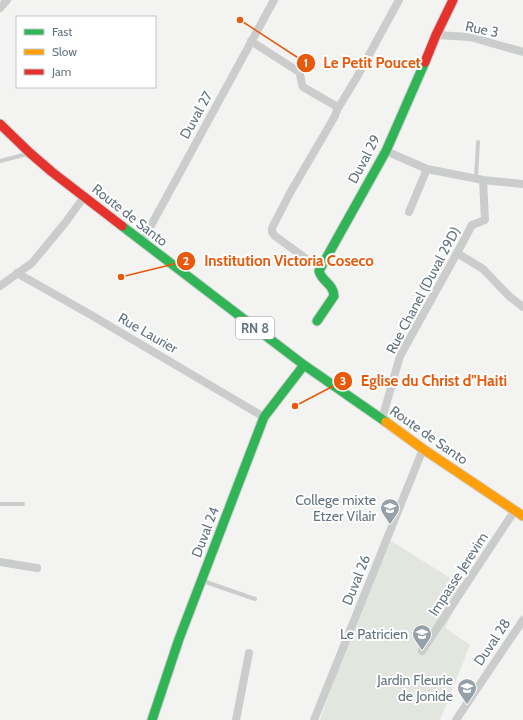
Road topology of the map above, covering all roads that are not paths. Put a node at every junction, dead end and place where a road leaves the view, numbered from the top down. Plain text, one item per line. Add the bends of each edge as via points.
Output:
1 (7, 0) edge
2 (274, 0) edge
3 (399, 0) edge
4 (453, 0) edge
5 (0, 8) edge
6 (436, 35) junction
7 (251, 42) junction
8 (523, 52) edge
9 (337, 110) junction
10 (0, 124) edge
11 (478, 142) dead end
12 (386, 151) junction
13 (30, 153) junction
14 (0, 161) edge
15 (426, 169) junction
16 (479, 179) junction
17 (523, 184) edge
18 (84, 197) junction
19 (408, 212) dead end
20 (142, 242) junction
21 (457, 253) junction
22 (306, 258) dead end
23 (18, 273) junction
24 (0, 286) edge
25 (523, 307) edge
26 (317, 321) dead end
27 (304, 365) junction
28 (264, 417) junction
29 (382, 419) junction
30 (423, 449) junction
31 (0, 504) edge
32 (23, 504) dead end
33 (519, 513) edge
34 (0, 562) edge
35 (37, 568) dead end
36 (202, 580) junction
37 (255, 599) dead end
38 (523, 620) edge
39 (422, 651) dead end
40 (249, 652) dead end
41 (152, 720) edge
42 (236, 720) edge
43 (314, 720) edge
44 (456, 720) edge

1 - 5 street
2 - 7 street, Duval 27
3 - 9 street
4 - 6 street, Duval 29
6 - 8 street, Rue 3 via 470,37
6 - 12 street, Duval 29
7 - 9 street via 299,72 303,87 336,106
7 - 20 street, Duval 27
9 - 22 street via 272,228 275,236
10 - 13 street, Route de Santo / RN 8
11 - 16 lane
12 - 15 street
12 - 26 street, Duval 29 via 319,271 320,276 333,287 334,296
13 - 14 lane
13 - 18 street, Route de Santo / RN 8
15 - 16 street
15 - 19 street
16 - 17 street
16 - 21 street, Rue Chanel (Duval 29D) via 485,220 472,226
18 - 20 street, Route de Santo / RN 8
18 - 23 street via 32,263
20 - 27 street, Route de Santo / RN 8
21 - 25 street via 483,269
21 - 29 street, Rue Chanel (Duval 29D) via 400,356
23 - 24 street
23 - 28 street, Rue Laurier
27 - 28 street, Duval 24
27 - 29 street, Route de Santo / RN 8
28 - 36 street, Duval 24
29 - 30 street, Route de Santo / RN 8
30 - 33 street, Route de Santo / RN 8
30 - 43 street, Duval 26
31 - 32 lane
33 - 39 street, Impasse Jerevim
34 - 35 street
36 - 37 lane
36 - 41 street, Duval 24
38 - 44 street, Duval 28
40 - 42 street

